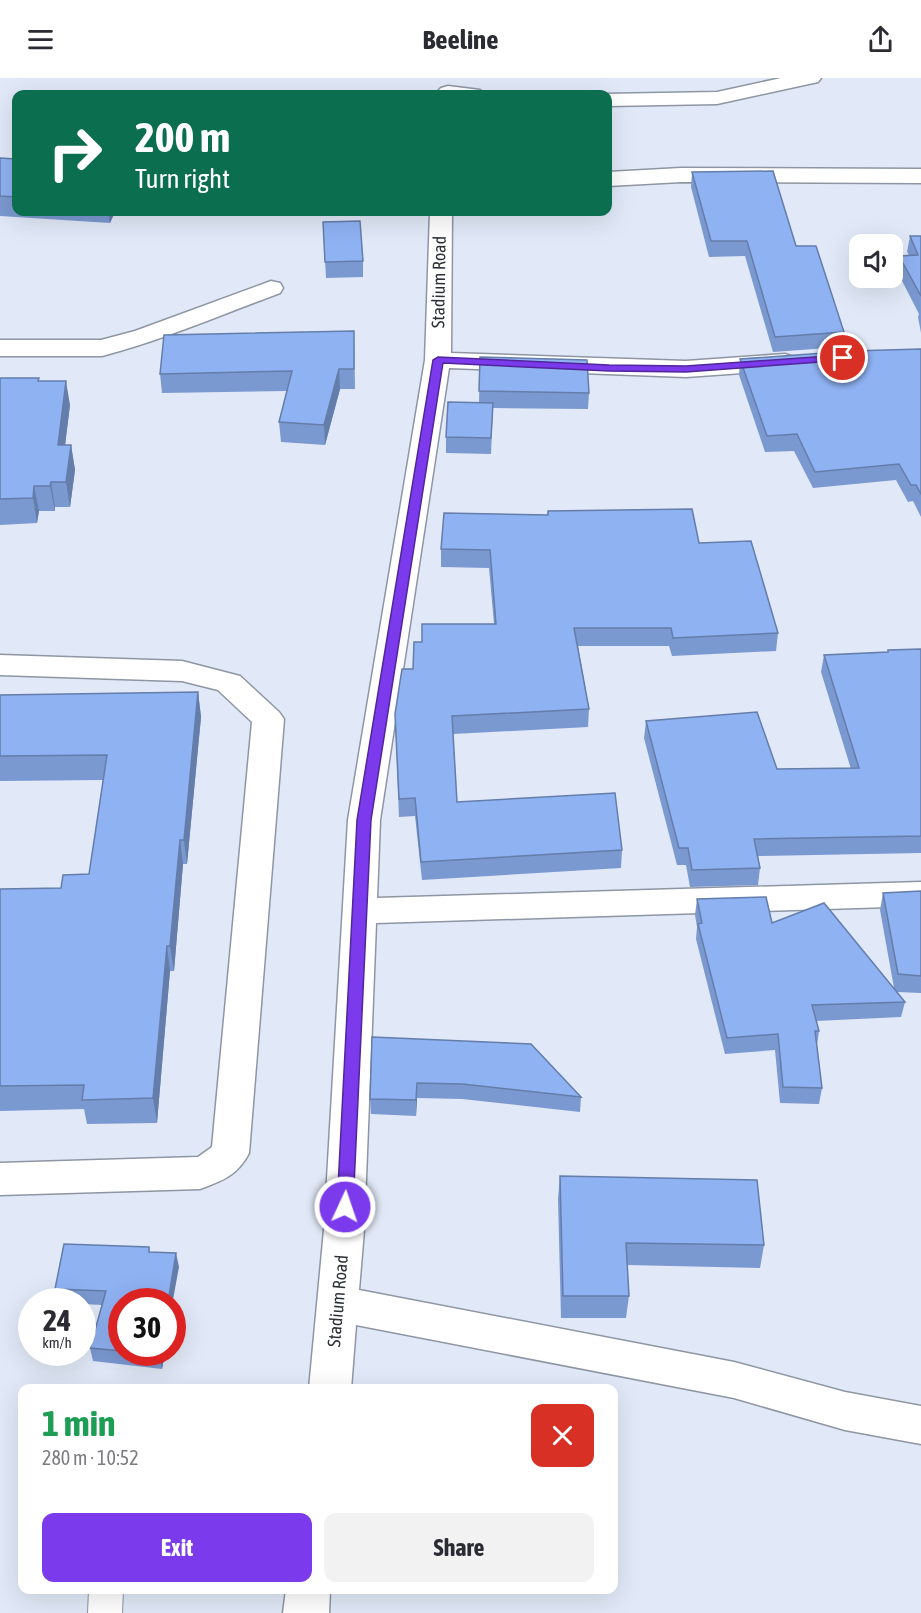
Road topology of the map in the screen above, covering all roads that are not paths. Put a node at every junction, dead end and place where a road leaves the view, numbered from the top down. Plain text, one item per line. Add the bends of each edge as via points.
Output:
1 (811, 78) edge
2 (612, 100) edge
3 (921, 176) edge
4 (612, 179) edge
5 (441, 216) edge
6 (271, 288) dead end
7 (0, 348) edge
8 (438, 360) junction
9 (809, 360) edge
10 (0, 665) edge
11 (921, 894) edge
12 (360, 911) junction
13 (0, 1179) edge
14 (339, 1304) junction
15 (331, 1384) edge
16 (921, 1425) edge
17 (106, 1594) edge
18 (308, 1594) edge
19 (105, 1613) edge
20 (306, 1613) edge

1 - 2 street via 717,98
3 - 4 street via 681,175
5 - 8 street, Stadium Road
6 - 7 street via 102,348
8 - 9 street via 686,369
8 - 12 street, Stadium Road via 364,820
10 - 13 street via 182,671 230,683 268,719 230,1153 217,1166 200,1173
11 - 12 street
12 - 14 street, Stadium Road
14 - 15 street, Stadium Road
14 - 16 street via 734,1380 845,1412
17 - 19 lane
18 - 20 street

